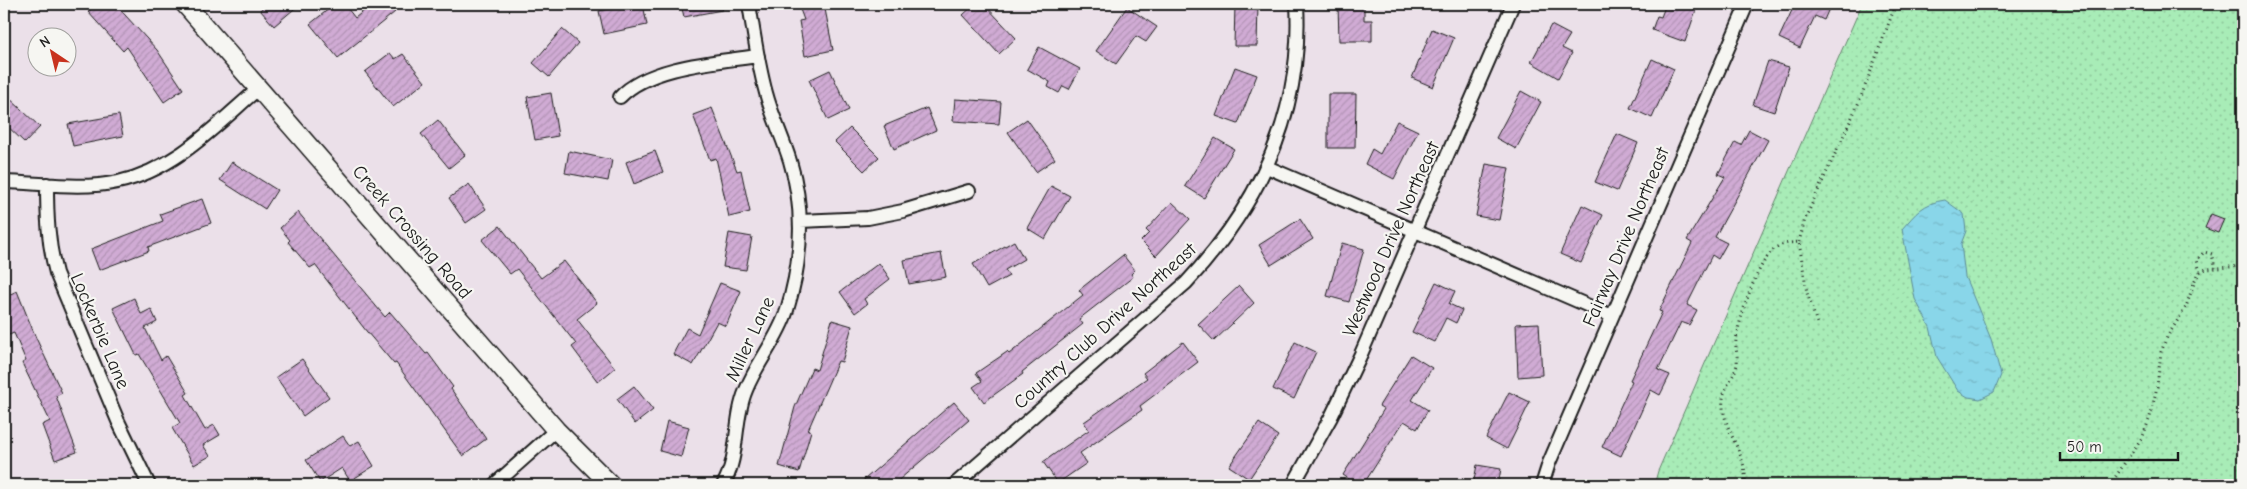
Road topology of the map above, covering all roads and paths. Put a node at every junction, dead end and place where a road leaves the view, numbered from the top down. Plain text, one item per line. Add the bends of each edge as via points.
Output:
1 (185, 4) edge
2 (749, 4) edge
3 (1296, 4) edge
4 (1513, 4) edge
5 (1747, 4) edge
6 (1896, 4) edge
7 (758, 56) junction
8 (258, 88) junction
9 (620, 97) dead end
10 (1267, 167) junction
11 (4, 182) edge
12 (47, 184) junction
13 (969, 191) dead end
14 (800, 221) junction
15 (1415, 230) junction
16 (1799, 242) junction
17 (2243, 266) edge
18 (2215, 268) junction
19 (2200, 272) junction
20 (1612, 316) junction
21 (1817, 323) dead end
22 (556, 430) junction
23 (149, 485) edge
24 (494, 485) edge
25 (611, 485) edge
26 (723, 485) edge
27 (954, 485) edge
28 (1293, 485) edge
29 (1542, 485) edge
30 (1745, 485) edge
31 (2110, 485) edge

1 - 8 street, Creek Crossing Road
2 - 7 street, Miller Lane
3 - 10 street, Country Club Drive Northeast via 1297,45 1293,78 1286,113
4 - 15 street, Westwood Drive Northeast
5 - 20 street, Fairway Drive Northeast
6 - 16 path via 1859,102 1805,219
7 - 9 street via 655,74 638,82
7 - 14 street, Miller Lane via 790,162
8 - 12 street via 177,157 149,172 117,182 93,185
8 - 22 street, Creek Crossing Road
10 - 15 street
10 - 27 street, Country Club Drive Northeast via 1233,228 1186,283
11 - 12 street
12 - 23 street, Lockerbie Lane via 48,233 56,274 118,421
13 - 14 street via 868,218
14 - 26 street, Miller Lane via 800,249 786,312 775,340 746,389 739,410 734,456
15 - 20 street
15 - 28 street, Westwood Drive Northeast via 1331,417
16 - 21 path via 1807,293
16 - 30 path via 1786,243 1766,258 1743,316 1736,340 1737,364 1722,397 1724,414 1742,457
17 - 18 path
18 - 19 path
18 - 19 path via 2212,254 2204,252 2197,260
19 - 31 path via 2186,308 2161,352 2157,387 2142,436
20 - 29 street, Fairway Drive Northeast
22 - 24 street
22 - 25 street, Creek Crossing Road

